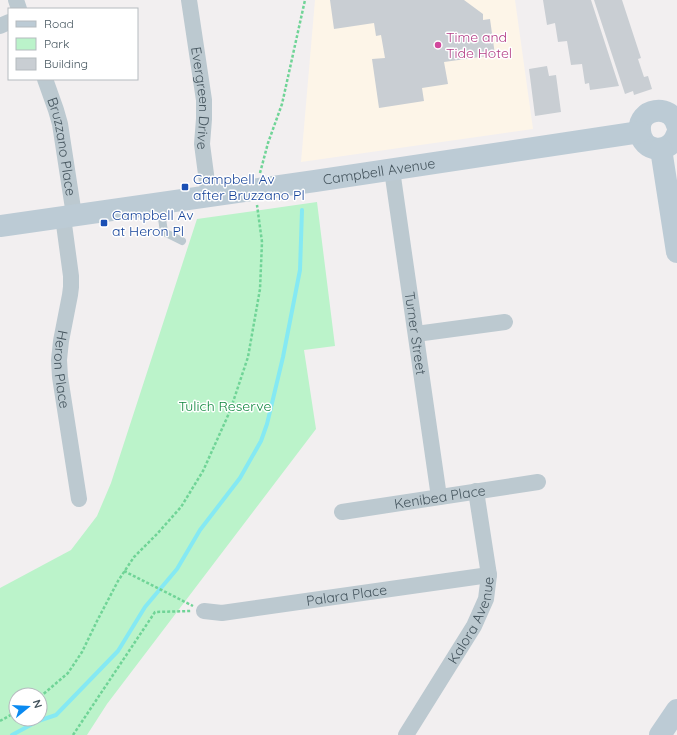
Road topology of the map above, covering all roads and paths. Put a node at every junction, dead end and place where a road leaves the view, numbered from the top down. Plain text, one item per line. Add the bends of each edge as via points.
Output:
1 (189, 0) edge
2 (305, 0) edge
3 (45, 80) edge
4 (677, 125) edge
5 (640, 132) junction
6 (669, 142) edge
7 (392, 170) junction
8 (255, 190) junction
9 (209, 197) junction
10 (160, 203) junction
11 (68, 216) junction
12 (0, 226) edge
13 (182, 241) dead end
14 (677, 252) edge
15 (505, 322) dead end
16 (416, 334) junction
17 (538, 482) dead end
18 (476, 491) junction
19 (440, 497) junction
20 (80, 499) dead end
21 (342, 512) dead end
22 (124, 571) junction
23 (489, 575) junction
24 (204, 611) junction
25 (48, 690) edge
26 (677, 710) edge
27 (73, 735) edge
28 (406, 735) edge
29 (660, 735) edge

1 - 9 street, Evergreen Drive via 204,100 202,144
2 - 8 path via 282,104
3 - 11 street, Bruzzano Place via 60,124
4 - 5 main road via 664,111 652,112 642,120
5 - 6 main road via 647,145 654,148
5 - 7 main road, Campbell Avenue
6 - 14 main road
7 - 8 main road, Campbell Avenue
7 - 16 street, Turner Street
8 - 9 main road, Campbell Avenue
8 - 22 path via 262,242 260,289 248,357 230,411 203,471 181,507
9 - 10 main road, Campbell Avenue
10 - 11 main road, Campbell Avenue
10 - 13 lane via 164,232
11 - 12 main road, Campbell Avenue
11 - 20 street, Heron Place via 71,287 61,341 60,378
15 - 16 street
16 - 19 street, Turner Street
17 - 18 street, Kenibea Place
18 - 19 street, Kenibea Place
18 - 23 street, Kalora Avenue
19 - 21 street, Kenibea Place
22 - 24 path
22 - 25 path via 82,652 68,673
23 - 24 street, Palara Place via 222,613
23 - 28 street, Kalora Avenue via 486,600 474,626
24 - 27 path via 155,612
26 - 29 main road

